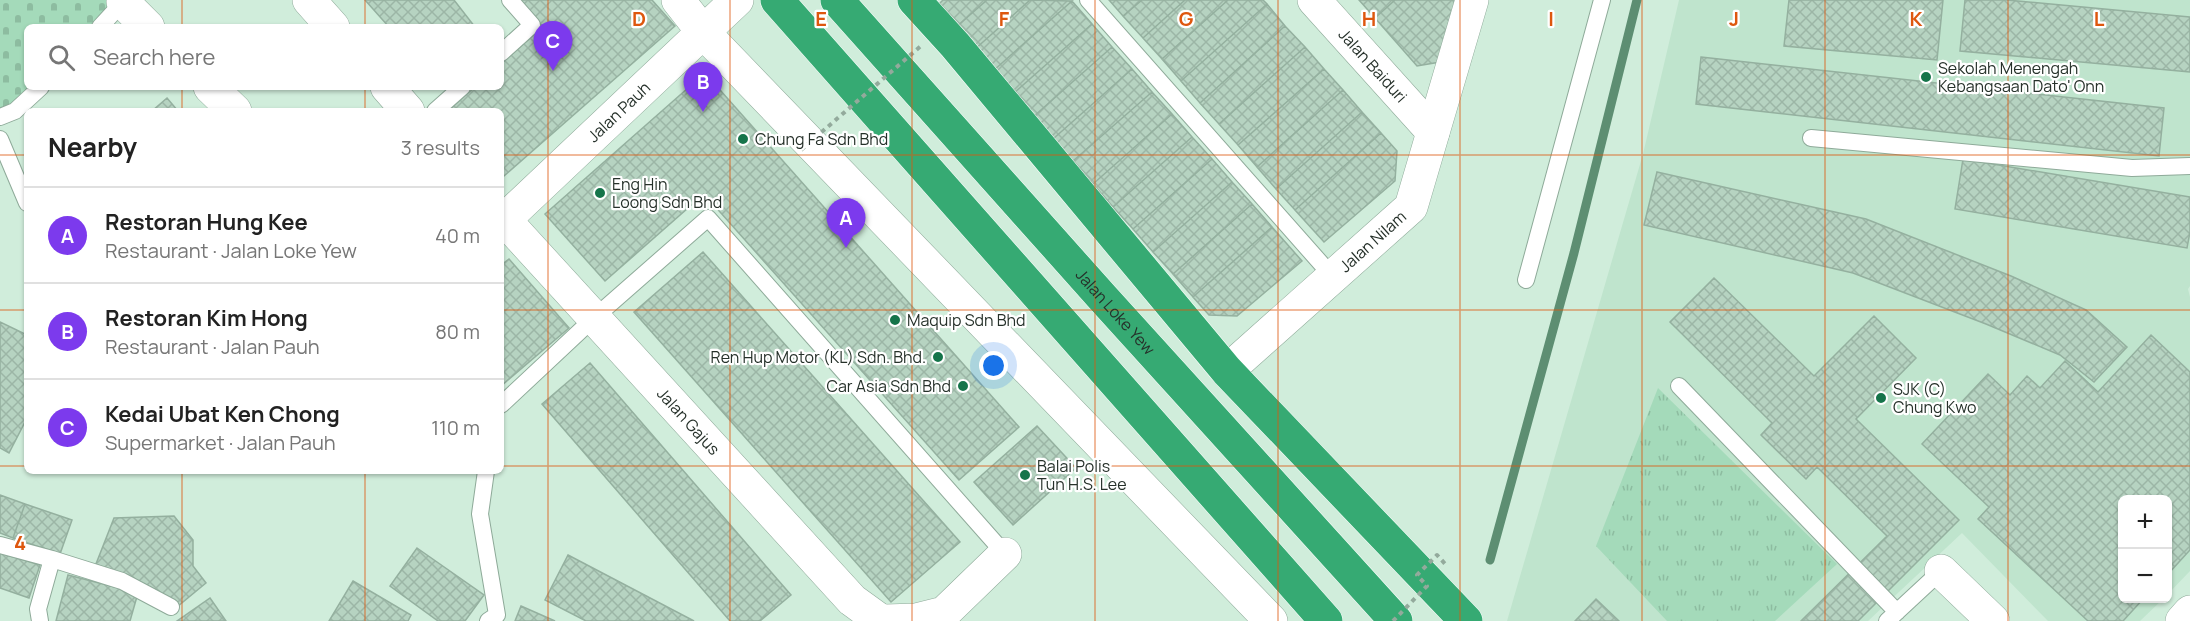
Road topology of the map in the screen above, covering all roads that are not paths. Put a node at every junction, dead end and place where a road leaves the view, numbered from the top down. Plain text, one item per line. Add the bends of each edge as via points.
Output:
1 (309, 0) edge
2 (510, 0) edge
3 (678, 0) edge
4 (737, 0) edge
5 (777, 0) edge
6 (837, 0) edge
7 (914, 0) edge
8 (1088, 0) edge
9 (1314, 0) edge
10 (1472, 0) edge
11 (1602, 0) edge
12 (124, 1) edge
13 (103, 24) edge
14 (145, 24) edge
15 (330, 24) edge
16 (703, 32) junction
17 (504, 49) edge
18 (38, 90) edge
19 (213, 90) edge
20 (390, 90) edge
21 (459, 90) edge
22 (232, 108) edge
23 (405, 108) edge
24 (438, 108) edge
25 (0, 117) edge
26 (1433, 132) junction
27 (1811, 138) dead end
28 (0, 139) edge
29 (2190, 166) edge
30 (24, 195) edge
31 (504, 217) edge
32 (504, 221) edge
33 (1333, 277) junction
34 (1526, 280) dead end
35 (594, 318) junction
36 (1227, 371) junction
37 (1679, 386) dead end
38 (504, 402) edge
39 (486, 474) edge
40 (0, 545) edge
41 (1005, 554) joint
42 (52, 559) junction
43 (1941, 571) joint
44 (171, 607) dead end
45 (2190, 612) edge
46 (1892, 616) edge
47 (944, 617) edge
48 (40, 621) edge
49 (488, 621) edge
50 (881, 621) edge
51 (886, 621) edge
52 (1271, 621) edge
53 (1326, 621) edge
54 (1394, 621) edge
55 (1466, 621) edge
56 (1993, 621) edge
57 (2182, 621) edge

1 - 15 street
2 - 17 lane via 532,25
3 - 16 street
4 - 16 street, Jalan Pauh
5 - 53 highway
6 - 54 highway, Jalan Loke Yew
7 - 36 highway via 956,45
8 - 33 lane
9 - 26 street, Jalan Baiduri
10 - 26 street, Jalan Nilam
11 - 34 lane
12 - 13 lane
12 - 14 street
16 - 31 street, Jalan Pauh
16 - 52 street
18 - 25 lane via 15,111
19 - 22 street
20 - 23 street
21 - 24 lane
26 - 33 street, Jalan Nilam via 1411,207
27 - 29 lane via 2132,168
28 - 30 lane
32 - 35 street, Jalan Gajus
33 - 36 street, Jalan Nilam
35 - 38 lane
35 - 41 lane via 708,218
35 - 50 street, Jalan Gajus via 852,600
36 - 55 highway
37 - 46 lane
39 - 49 lane via 480,514 496,615
40 - 42 lane
41 - 47 street
42 - 44 lane via 122,581
42 - 48 lane via 38,609
43 - 46 lane
43 - 56 street
45 - 57 street
47 - 51 street

